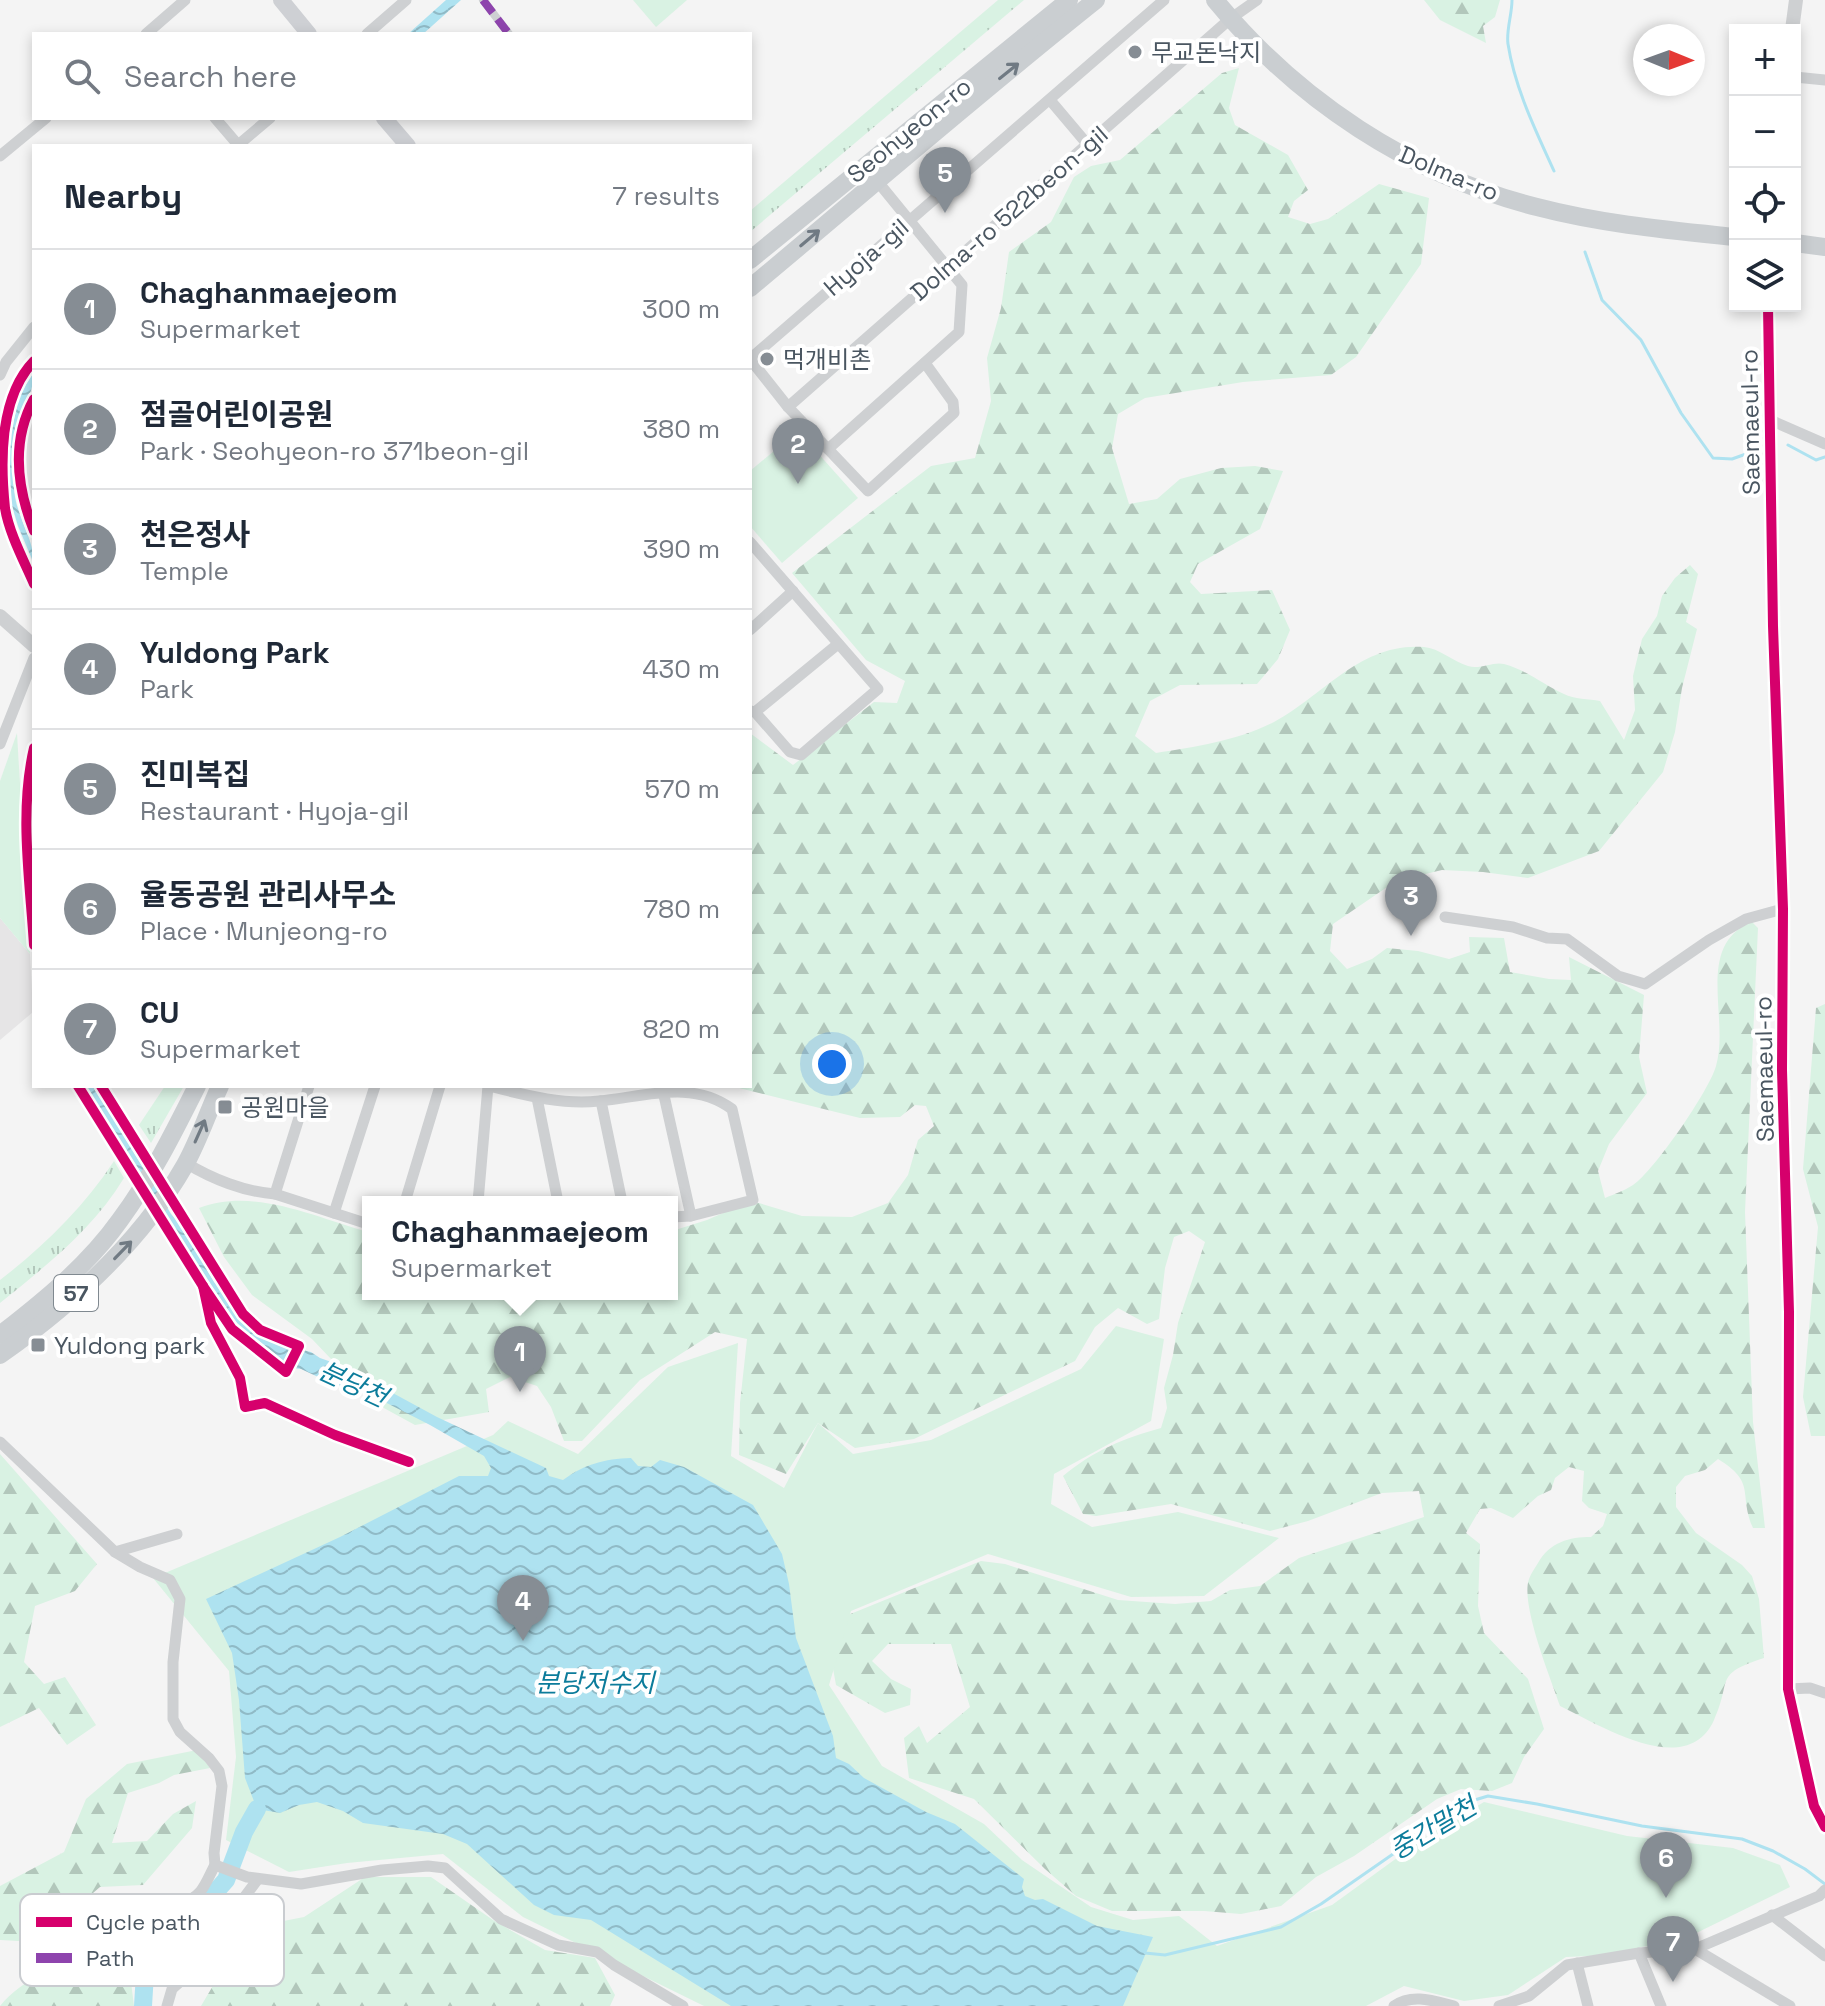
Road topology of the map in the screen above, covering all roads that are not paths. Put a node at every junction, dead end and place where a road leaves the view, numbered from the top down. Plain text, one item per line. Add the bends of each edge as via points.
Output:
1 (185, 0) edge
2 (281, 0) edge
3 (406, 0) edge
4 (1069, 0) edge
5 (1096, 0) edge
6 (1164, 0) edge
7 (1215, 0) edge
8 (1257, 0) edge
9 (1796, 0) edge
10 (484, 1) edge
11 (1230, 19) junction
12 (1793, 24) edge
13 (148, 32) edge
14 (307, 32) edge
15 (369, 32) edge
16 (507, 32) edge
17 (1801, 78) edge
18 (1825, 80) edge
19 (1050, 100) junction
20 (44, 120) edge
21 (217, 120) edge
22 (268, 120) edge
23 (386, 120) edge
24 (236, 144) edge
25 (240, 144) edge
26 (406, 144) edge
27 (1088, 145) junction
28 (0, 156) edge
29 (878, 182) junction
30 (907, 221) junction
31 (1729, 236) edge
32 (1801, 244) edge
33 (1825, 247) edge
34 (752, 258) edge
35 (946, 266) junction
36 (752, 286) edge
37 (1768, 312) edge
38 (32, 329) edge
39 (752, 357) edge
40 (752, 362) edge
41 (925, 363) junction
42 (0, 375) edge
43 (788, 407) junction
44 (1770, 420) junction
45 (1825, 444) edge
46 (828, 449) junction
47 (752, 544) edge
48 (793, 591) junction
49 (0, 616) edge
50 (752, 628) edge
51 (32, 644) edge
52 (838, 644) junction
53 (32, 663) edge
54 (752, 712) edge
55 (0, 744) edge
56 (1783, 909) junction
57 (1445, 917) dead end
58 (196, 1088) edge
59 (219, 1088) edge
60 (308, 1088) edge
61 (374, 1088) edge
62 (439, 1088) edge
63 (488, 1088) edge
64 (496, 1088) edge
65 (663, 1091) junction
66 (537, 1098) junction
67 (601, 1101) junction
68 (182, 1169) junction
69 (275, 1194) junction
70 (407, 1196) edge
71 (479, 1196) edge
72 (557, 1196) edge
73 (621, 1196) edge
74 (334, 1213) junction
75 (691, 1216) junction
76 (678, 1217) edge
77 (362, 1222) edge
78 (0, 1335) edge
79 (0, 1355) edge
80 (0, 1442) edge
81 (177, 1534) dead end
82 (115, 1552) junction
83 (1788, 1689) junction
84 (1825, 1693) edge
85 (1825, 1827) edge
86 (217, 1867) junction
87 (252, 1878) junction
88 (1823, 1892) edge
89 (198, 1894) edge
90 (241, 1894) edge
91 (1772, 1915) junction
92 (1695, 1949) junction
93 (1639, 1953) junction
94 (1825, 1956) edge
95 (1577, 1963) junction
96 (175, 1986) edge
97 (1515, 2004) edge
98 (167, 2006) edge
99 (683, 2006) edge
100 (1394, 2006) edge
101 (1454, 2006) edge
102 (1499, 2006) edge
103 (1588, 2006) edge
104 (1661, 2006) edge
105 (1790, 2006) edge

1 - 13 street
2 - 14 main road
3 - 15 street
4 - 34 main road, Seohyeon-ro
29 -> 5 main road, Seohyeon-ro
6 - 19 street, Hyoja-gil
7 - 11 main road, Dolma-ro
8 - 11 street, Dolma-ro 522beon-gil
9 - 12 street
10 - 16 street
11 - 27 street, Dolma-ro 522beon-gil
11 - 31 main road, Dolma-ro via 1326,107 1450,178 1580,217
17 - 18 street
19 - 27 street
19 - 30 street, Hyoja-gil
20 - 28 street
21 - 24 street
22 - 25 street
23 - 26 main road
27 - 35 street, Dolma-ro 522beon-gil
29 - 30 street
36 -> 29 main road, Seohyeon-ro
30 - 35 street
30 - 39 street, Hyoja-gil
32 - 33 main road
35 - 41 street via 962,285 959,332
35 - 43 street, Dolma-ro 522beon-gil
37 - 44 street, Saemaeul-ro
38 - 42 street
40 - 43 street
41 - 46 street
41 - 46 street via 953,402 954,413 868,491
43 - 46 street
44 - 45 street
44 - 56 street, Saemaeul-ro
47 - 48 street
48 - 50 street
48 - 52 street
49 - 51 street
52 - 54 street
52 - 54 street via 878,689 801,755 790,752
53 - 55 street
56 - 57 street via 1746,919 1645,984 1618,976 1567,939
56 - 83 street, Saemaeul-ro
58 - 78 main road, 57 via 160,1160 104,1240 71,1276
68 -> 59 main road, 57
60 - 69 street
61 - 74 street
62 - 70 street
63 - 71 street
64 - 66 street
65 - 67 street
65 - 75 street
65 - 75 street via 704,1097 732,1109 753,1200
66 - 67 street
66 - 72 street
67 - 73 street
68 - 69 street
79 -> 68 main road, 57 via 136,1236
69 - 74 street
74 - 77 street
75 - 76 street
80 - 82 street
81 - 82 street
82 - 86 street via 170,1580 180,1599 173,1719 219,1771
83 - 84 street
83 - 85 street, Saemaeul-ro via 1814,1806
86 - 87 street
86 - 89 street
87 - 90 street
87 - 99 street via 301,1884 382,1870 445,1868 501,1919 558,1945 597,1952
88 - 91 street
91 - 92 street
91 - 94 street
92 - 93 street
92 - 105 street
93 - 95 street
93 - 104 street
95 - 97 street
95 - 103 street
96 - 98 street
97 - 102 street
100 - 101 street via 1427,1999

